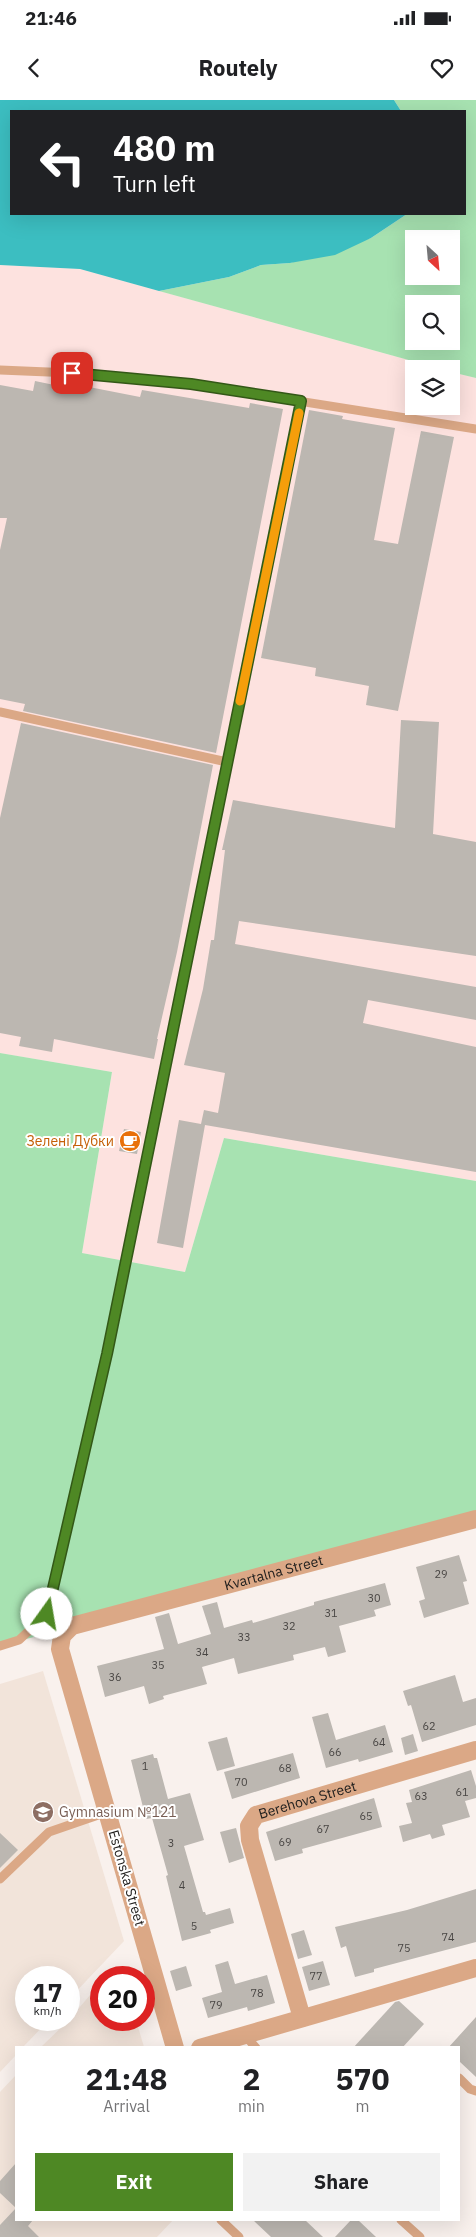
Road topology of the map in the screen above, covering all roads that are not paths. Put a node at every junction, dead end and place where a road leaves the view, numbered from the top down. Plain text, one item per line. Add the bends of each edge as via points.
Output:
1 (0, 370) edge
2 (301, 401) junction
3 (476, 429) edge
4 (0, 712) edge
5 (228, 762) junction
6 (476, 1519) edge
7 (72, 1626) joint
8 (0, 1646) edge
9 (476, 1750) edge
10 (108, 1812) junction
11 (0, 1879) edge
12 (476, 1968) edge
13 (302, 2018) junction
14 (250, 2041) edge
15 (175, 2046) edge
16 (214, 2046) edge
17 (460, 2079) edge
18 (476, 2091) edge
19 (222, 2221) edge
20 (402, 2221) edge
21 (239, 2237) edge
22 (420, 2237) edge

1 - 2 lane via 191,384
2 - 3 lane
2 - 5 lane
4 - 5 lane
5 - 8 lane via 107,1354 47,1614 19,1640
6 - 7 street, Kvartalna Street
7 - 10 street, Estonska Street via 62,1636 60,1649
9 - 13 street, Berehova Street via 256,1815 249,1826 250,1840
10 - 11 lane via 49,1832
10 - 15 street, Estonska Street
12 - 13 street
13 - 14 street
14 - 16 street
17 - 18 lane
19 - 21 lane
20 - 22 lane

